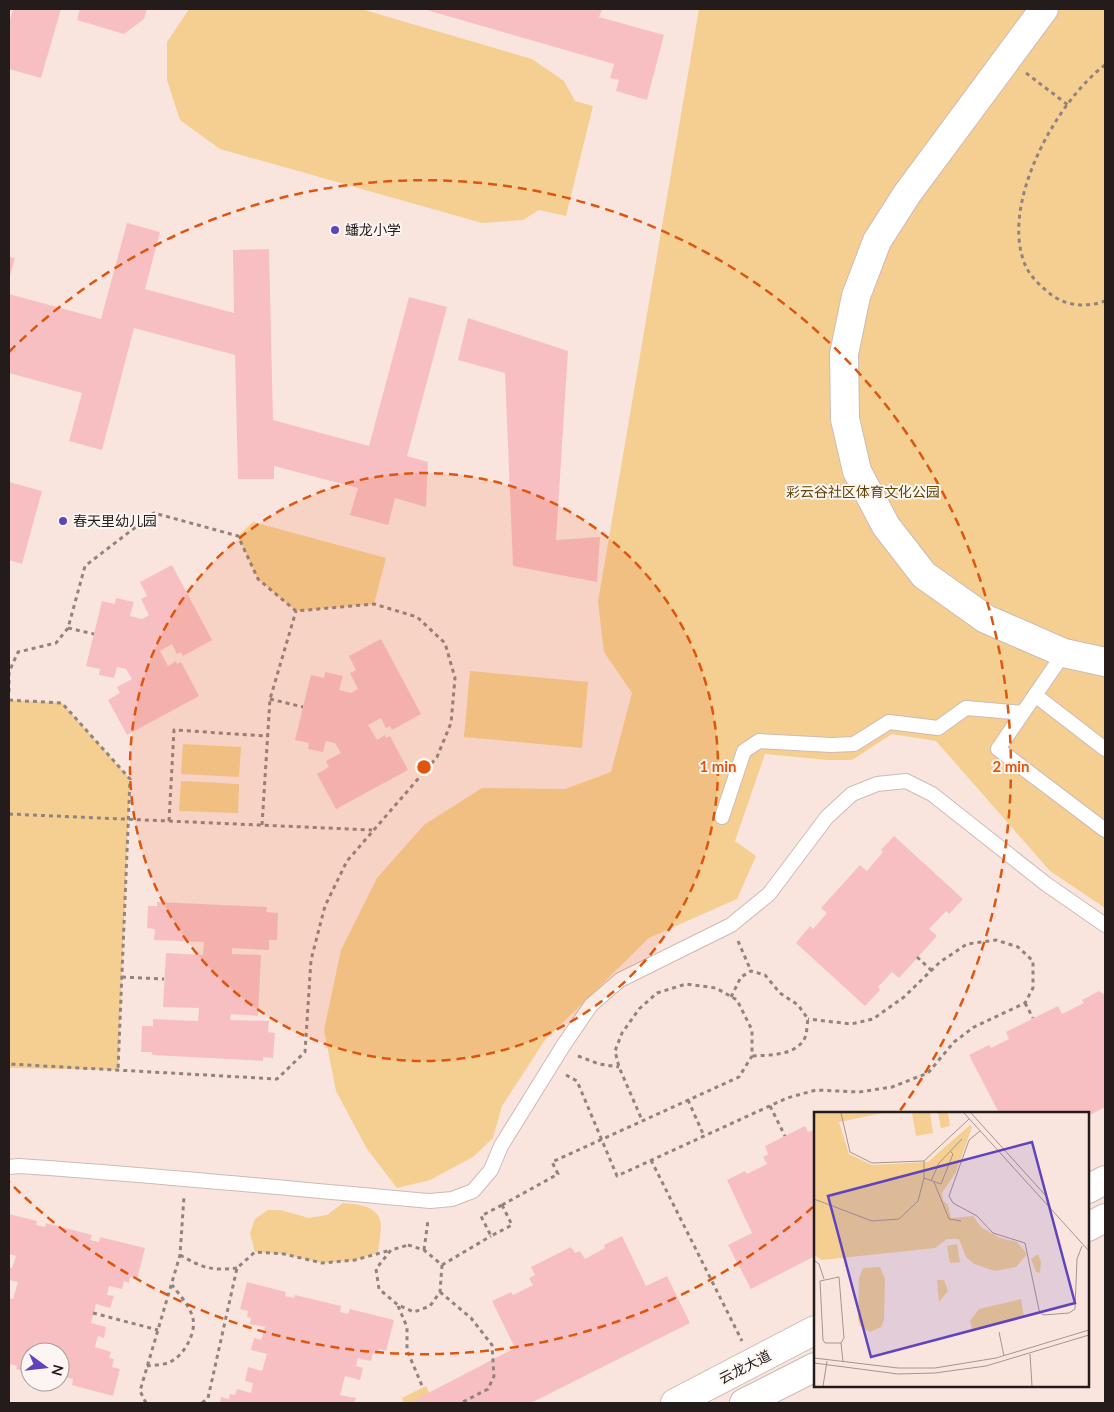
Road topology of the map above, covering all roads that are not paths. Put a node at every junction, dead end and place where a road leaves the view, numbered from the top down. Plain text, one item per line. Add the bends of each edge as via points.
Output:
1 (1044, 9) edge
2 (1064, 653) junction
3 (1105, 662) edge
4 (1035, 695) junction
5 (1023, 713) junction
6 (1105, 749) edge
7 (722, 816) dead end
8 (1105, 830) edge
9 (1105, 925) edge
10 (9, 1167) edge
11 (1105, 1180) edge
12 (1089, 1188) edge
13 (1105, 1218) edge
14 (1089, 1226) edge
15 (814, 1331) edge
16 (814, 1368) edge
17 (675, 1403) edge
18 (744, 1403) edge

1 - 2 street via 907,194 877,241 856,296 844,354 845,419 858,472 886,526 924,575 986,619
2 - 3 street
2 - 4 lane
4 - 5 lane
4 - 6 lane
5 - 7 lane via 966,708 938,728 889,722 854,744 759,741 744,751
5 - 8 lane via 998,749
9 - 10 lane via 1046,884 932,794 906,782 877,784 852,794 827,817 769,894 731,925 620,980 592,1005 501,1146 491,1170 473,1191 452,1200 430,1200 141,1174
11 - 12 street
13 - 14 street
15 - 17 street, 云龙大道
16 - 18 street

